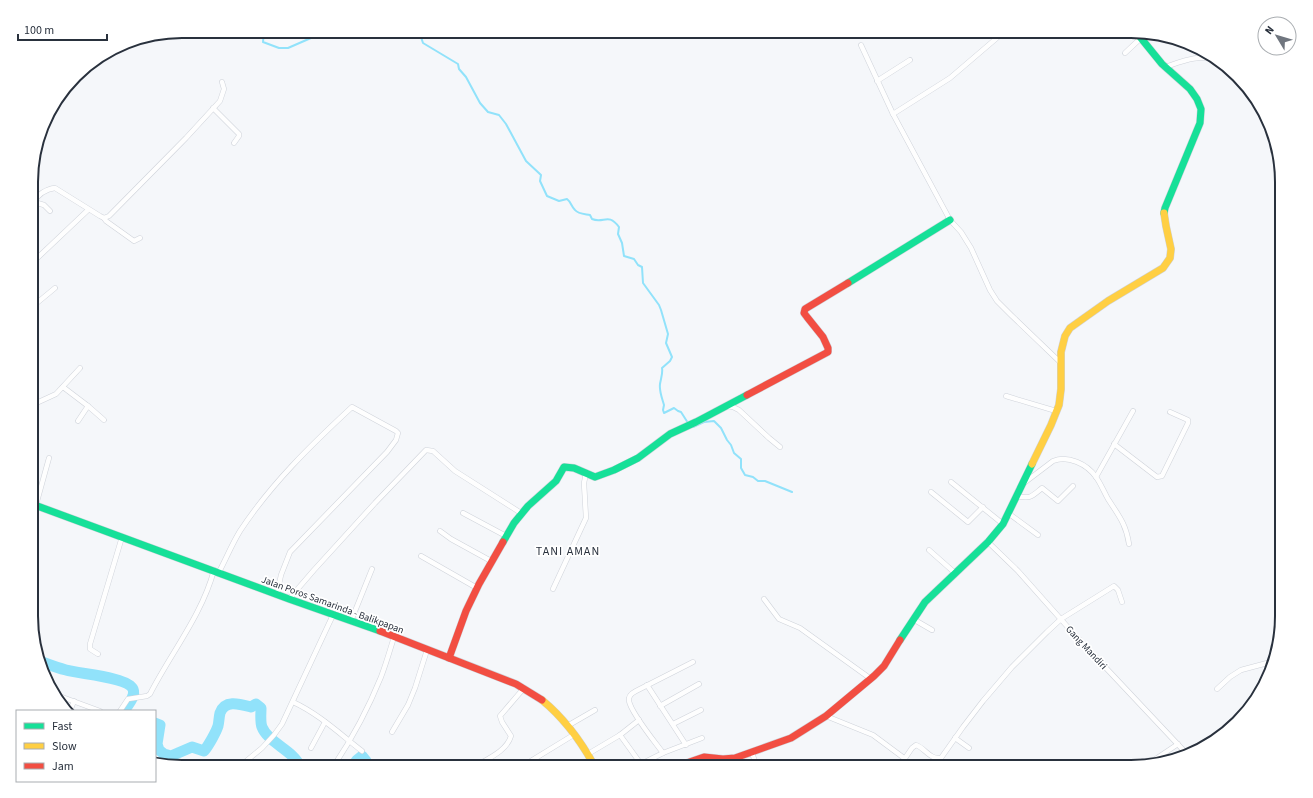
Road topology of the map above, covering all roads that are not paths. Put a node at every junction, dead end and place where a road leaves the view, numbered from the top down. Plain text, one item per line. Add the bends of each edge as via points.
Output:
1 (997, 38) edge
2 (1136, 38) edge
3 (1142, 38) edge
4 (860, 45) dead end
5 (1125, 53) dead end
6 (1204, 58) edge
7 (910, 60) dead end
8 (1165, 67) junction
9 (877, 81) junction
10 (222, 82) dead end
11 (213, 108) junction
12 (893, 114) junction
13 (234, 143) dead end
14 (38, 198) edge
15 (38, 202) edge
16 (88, 210) junction
17 (50, 211) dead end
18 (104, 218) junction
19 (950, 220) junction
20 (140, 238) dead end
21 (38, 257) edge
22 (55, 288) dead end
23 (38, 302) edge
24 (1061, 363) junction
25 (80, 368) dead end
26 (63, 387) junction
27 (1006, 396) dead end
28 (38, 402) edge
29 (88, 406) junction
30 (726, 406) junction
31 (1056, 411) junction
32 (1133, 411) dead end
33 (1170, 412) dead end
34 (104, 420) dead end
35 (78, 421) dead end
36 (1114, 444) junction
37 (780, 447) dead end
38 (49, 458) dead end
39 (586, 473) junction
40 (1096, 477) junction
41 (951, 482) dead end
42 (1022, 484) junction
43 (1073, 486) dead end
44 (38, 492) edge
45 (932, 492) dead end
46 (1016, 496) junction
47 (38, 506) edge
48 (983, 507) junction
49 (463, 513) dead end
50 (521, 513) junction
51 (1008, 513) junction
52 (1003, 524) junction
53 (440, 531) dead end
54 (1038, 535) dead end
55 (506, 536) junction
56 (122, 537) junction
57 (988, 542) junction
58 (1129, 544) dead end
59 (929, 550) dead end
60 (422, 556) dead end
61 (492, 561) junction
62 (372, 569) dead end
63 (217, 571) junction
64 (956, 573) junction
65 (478, 588) junction
66 (553, 589) dead end
67 (277, 594) junction
68 (289, 599) junction
69 (764, 599) dead end
70 (1122, 602) dead end
71 (333, 615) junction
72 (913, 619) junction
73 (1061, 619) junction
74 (351, 621) junction
75 (932, 630) dead end
76 (394, 636) junction
77 (427, 650) junction
78 (98, 654) dead end
79 (449, 658) junction
80 (693, 662) dead end
81 (1267, 663) edge
82 (871, 679) junction
83 (699, 684) dead end
84 (647, 685) junction
85 (524, 688) junction
86 (1217, 688) dead end
87 (62, 697) dead end
88 (74, 700) junction
89 (293, 702) junction
90 (660, 706) junction
91 (71, 708) edge
92 (98, 710) edge
93 (121, 710) edge
94 (595, 710) dead end
95 (702, 710) dead end
96 (826, 716) junction
97 (639, 720) junction
98 (325, 722) junction
99 (673, 724) junction
100 (569, 725) junction
101 (392, 732) dead end
102 (575, 734) junction
103 (620, 735) junction
104 (702, 738) dead end
105 (955, 738) junction
106 (350, 741) junction
107 (686, 744) junction
108 (1178, 744) junction
109 (311, 748) dead end
110 (969, 748) dead end
111 (1183, 750) edge
112 (362, 751) dead end
113 (663, 753) junction
114 (752, 753) junction
115 (588, 754) junction
116 (1158, 757) edge
117 (904, 758) joint
118 (723, 759) joint
119 (939, 759) joint
120 (248, 760) edge
121 (338, 760) edge
122 (485, 760) edge
123 (532, 760) edge
124 (591, 760) edge
125 (638, 760) edge
126 (649, 760) edge
127 (695, 760) edge
128 (754, 760) edge

1 - 12 street via 950,78
2 - 5 street
3 - 8 main road
4 - 9 street
6 - 8 street via 1188,59
7 - 9 street
8 - 24 main road via 1198,99 1202,113 1164,208 1171,254 1163,268 1108,301 1070,328 1061,347
9 - 12 street
10 - 11 street via 223,96
11 - 13 street via 239,134
11 - 18 street via 111,215
12 - 19 street
14 - 16 street via 49,189 55,188
15 - 17 street
16 - 18 street
16 - 21 street
18 - 20 street via 134,241
19 - 24 street via 971,248 997,300
19 - 30 main road via 805,309 805,315 826,341 829,351
22 - 23 street
24 - 31 main road via 1060,400
25 - 26 street
26 - 28 street via 56,394
26 - 29 street
27 - 31 street
29 - 34 street
29 - 35 street
30 - 37 street via 739,410
30 - 39 main road via 670,434 646,453 624,465 597,476
31 - 42 main road
32 - 36 street
33 - 36 street via 1188,420 1188,423 1162,476 1157,477
36 - 40 street
38 - 44 street
39 - 50 main road via 564,467 556,481
39 - 66 street via 586,518
40 - 42 street via 1075,461 1062,459 1053,461
40 - 58 street via 1125,526
41 - 48 street
42 - 46 main road
43 - 46 street via 1058,501 1043,488 1028,498
45 - 48 street via 968,522
46 - 51 main road
47 - 56 main road, Jalan Poros Samarinda - Balikpapan
48 - 52 street
49 - 55 street
50 - 55 main road
50 - 68 street via 455,471 433,451 426,450
51 - 52 main road
51 - 54 street
52 - 57 main road
53 - 61 street
55 - 61 main road
56 - 63 main road, Jalan Poros Samarinda - Balikpapan
56 - 78 street via 90,644 90,649
57 - 64 main road
57 - 73 street, Gang Mandiri
59 - 64 street
60 - 65 street
61 - 65 main road
62 - 74 street
63 - 67 main road, Jalan Poros Samarinda - Balikpapan
63 - 67 street via 239,532 279,479 352,407 396,431 398,437 387,452 290,552
63 - 93 street via 197,613 150,694 131,698
64 - 72 main road via 924,602
65 - 79 main road via 466,611
67 - 68 main road, Jalan Poros Samarinda - Balikpapan
68 - 71 main road, Jalan Poros Samarinda - Balikpapan
69 - 82 street via 779,619 800,628
70 - 73 street via 1114,586
71 - 74 main road, Jalan Poros Samarinda - Balikpapan
71 - 89 street
72 - 75 street
72 - 82 main road via 884,666
73 - 105 street via 1012,667
73 - 108 street, Gang Mandiri
74 - 76 main road, Jalan Poros Samarinda - Balikpapan
76 - 77 main road, Jalan Poros Samarinda - Balikpapan
76 - 106 street via 381,677
77 - 79 main road, Jalan Poros Samarinda - Balikpapan
77 - 101 street via 408,705
79 - 85 main road, Jalan Poros Samarinda - Balikpapan
80 - 84 street
81 - 86 street via 1241,670
82 - 96 main road
83 - 90 street
84 - 90 street
84 - 97 street via 629,698
85 - 100 main road, Jalan Poros Samarinda - Balikpapan via 552,707
85 - 122 street via 500,716 511,736 510,742
87 - 88 street
88 - 91 street
88 - 92 street
89 - 98 street
89 - 120 street via 274,735
90 - 99 street
94 - 100 street
95 - 99 street
96 - 114 main road via 790,738
96 - 117 street via 873,735
97 - 103 street
97 - 113 street
98 - 106 street
98 - 109 street
99 - 107 street
100 - 102 main road, Jalan Poros Samarinda - Balikpapan
102 - 115 main road, Jalan Poros Samarinda - Balikpapan
102 - 123 street
103 - 115 street
103 - 125 street
104 - 107 street
105 - 110 street
105 - 119 street
106 - 112 street
106 - 121 street
107 - 113 street
108 - 111 street, Gang Mandiri
108 - 116 street
113 - 126 street
114 - 118 main road
114 - 128 street
115 - 124 main road, Jalan Poros Samarinda - Balikpapan
117 - 119 street via 916,745
118 - 127 main road via 704,757

